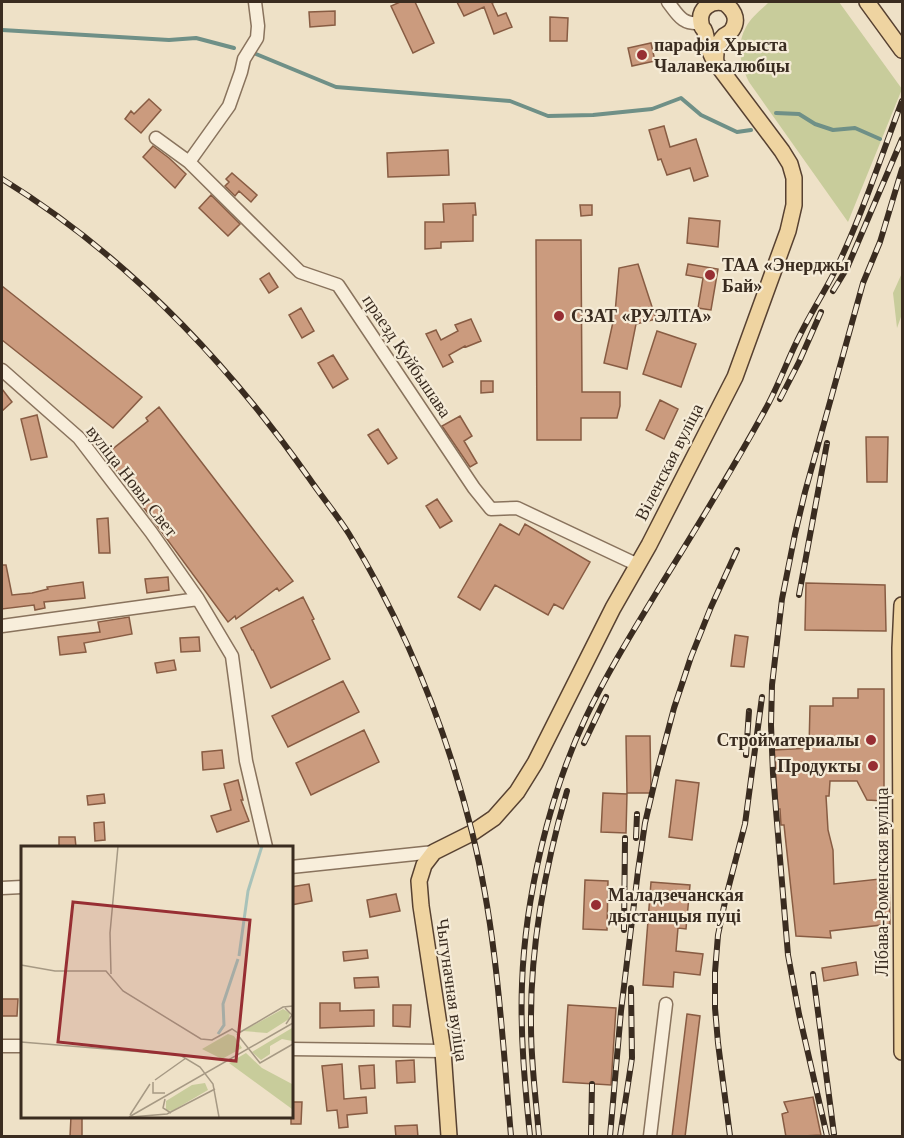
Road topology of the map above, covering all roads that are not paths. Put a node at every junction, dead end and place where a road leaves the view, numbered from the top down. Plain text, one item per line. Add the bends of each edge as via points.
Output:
1 (255, 2) edge
2 (668, 2) edge
3 (867, 2) edge
4 (727, 4) edge
5 (703, 26) junction
6 (724, 36) junction
7 (903, 50) edge
8 (712, 57) junction
9 (156, 138) dead end
10 (189, 162) junction
11 (2, 370) edge
12 (638, 565) junction
13 (198, 599) junction
14 (903, 604) edge
15 (2, 626) edge
16 (266, 846) edge
17 (434, 852) junction
18 (292, 867) edge
19 (21, 887) edge
20 (2, 888) edge
21 (666, 1004) dead end
22 (2, 1046) edge
23 (21, 1046) edge
24 (292, 1049) edge
25 (443, 1051) junction
26 (903, 1052) edge
27 (449, 1137) edge
28 (650, 1137) edge

1 - 10 street via 257,38 244,59 229,105
2 - 5 street via 681,19
3 - 7 main road
4 - 5 main road via 703,10
4 - 6 main road via 735,16 734,27
5 - 6 main road via 711,36
5 - 8 main road
6 - 8 main road
8 - 12 main road, Віленская вуліца via 790,164 794,205 735,377
9 - 10 street, праезд Куйбышава
10 - 12 street, праезд Куйбышава via 300,272 338,285 491,509 517,508
11 - 13 street, вуліца Новы Свет via 79,438
12 - 17 main road, Віленская вуліца via 517,792 494,818
13 - 15 street
13 - 16 street, вуліца Новы Свет via 232,656 246,761
14 - 26 main road, Лібава-Роменская вуліца
17 - 18 street
17 - 25 main road, Чыгуначная вуліца via 424,865 420,898
19 - 20 street
21 - 28 street
22 - 23 street
24 - 25 street
25 - 27 main road, Чыгуначная вуліца

